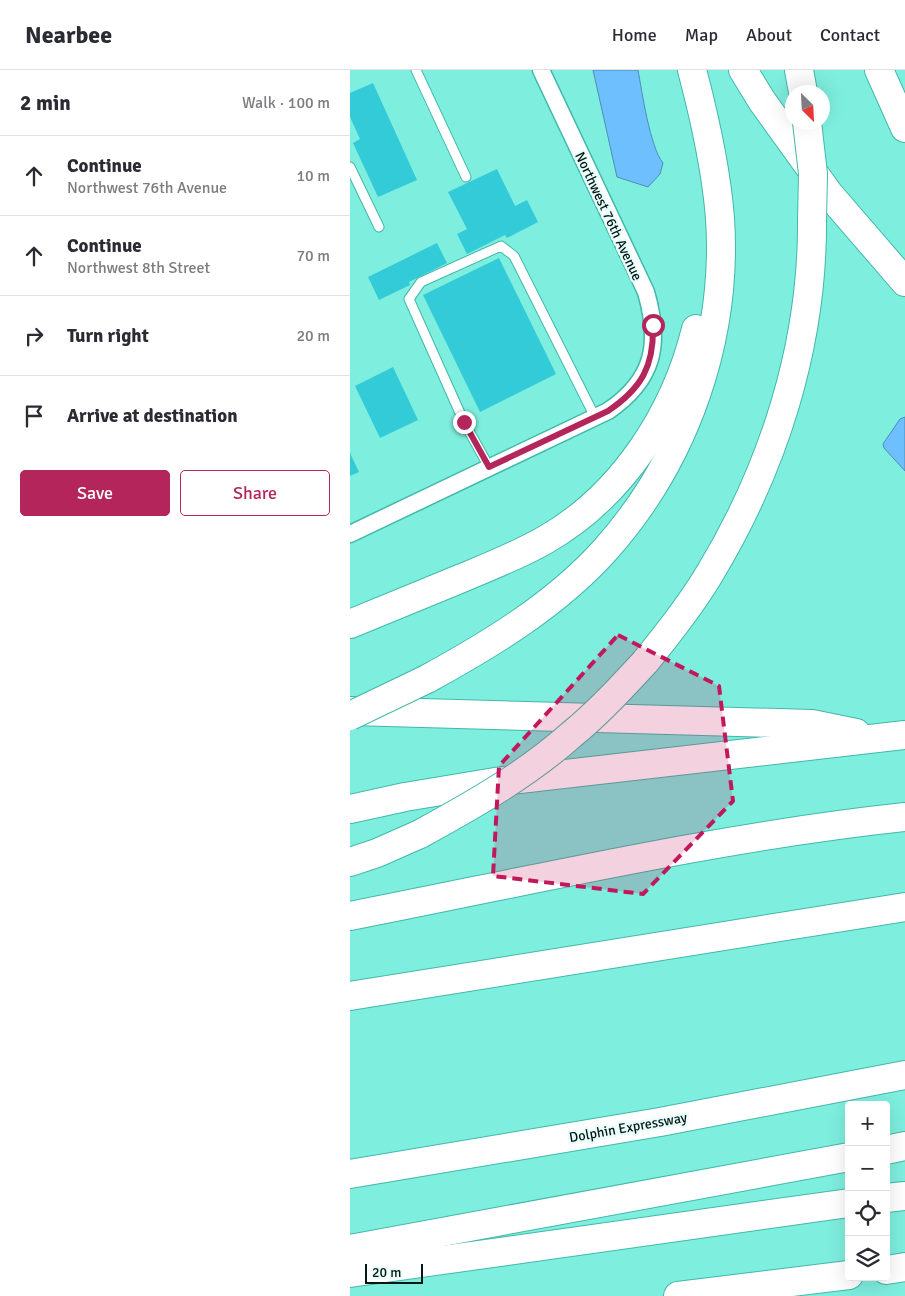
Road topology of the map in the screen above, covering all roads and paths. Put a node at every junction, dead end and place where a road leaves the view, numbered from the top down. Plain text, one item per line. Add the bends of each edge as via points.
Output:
1 (416, 70) edge
2 (541, 70) edge
3 (692, 70) edge
4 (743, 70) edge
5 (799, 70) edge
6 (879, 70) edge
7 (802, 85) edge
8 (905, 128) edge
9 (808, 130) edge
10 (350, 167) edge
11 (466, 177) dead end
12 (379, 227) dead end
13 (720, 252) junction
14 (905, 282) edge
15 (595, 417) junction
16 (489, 467) junction
17 (350, 534) edge
18 (350, 624) edge
19 (350, 711) edge
20 (350, 716) edge
21 (905, 735) edge
22 (877, 738) junction
23 (350, 809) edge
24 (905, 817) edge
25 (350, 862) edge
26 (905, 907) edge
27 (350, 916) edge
28 (350, 996) edge
29 (905, 1075) edge
30 (905, 1146) edge
31 (890, 1149) edge
32 (845, 1158) edge
33 (350, 1174) edge
34 (905, 1196) edge
35 (890, 1198) edge
36 (845, 1204) edge
37 (350, 1248) edge
38 (905, 1267) edge
39 (890, 1269) edge
40 (350, 1273) edge
41 (845, 1275) edge
42 (678, 1296) edge

1 - 11 lane
2 - 15 street, Northwest 76th Avenue via 646,292 653,325 648,367 638,384 626,399
3 - 13 highway via 717,187
4 - 14 highway via 829,194
5 - 7 highway
6 - 8 highway
9 - 25 highway, bridge via 813,174 806,313 772,447 744,512 710,574 645,662 572,735 471,807 420,834
10 - 12 lane
13 - 18 highway via 674,394 630,467 607,491 590,508 547,539 513,557
13 - 20 highway, bridge via 714,326 696,396 650,492 606,550 554,598 496,639 427,679
15 - 16 street
15 - 16 lane via 514,256 501,246 422,282 409,299 464,422
16 - 17 street
19 - 22 highway via 812,724
21 - 22 highway
22 - 23 highway via 495,782
24 - 27 highway via 831,825 710,845
26 - 28 highway
29 - 33 highway, Dolphin Expressway via 660,1122
30 - 31 highway
32 - 37 highway
34 - 35 highway
36 - 40 highway
38 - 39 highway
41 - 42 highway

